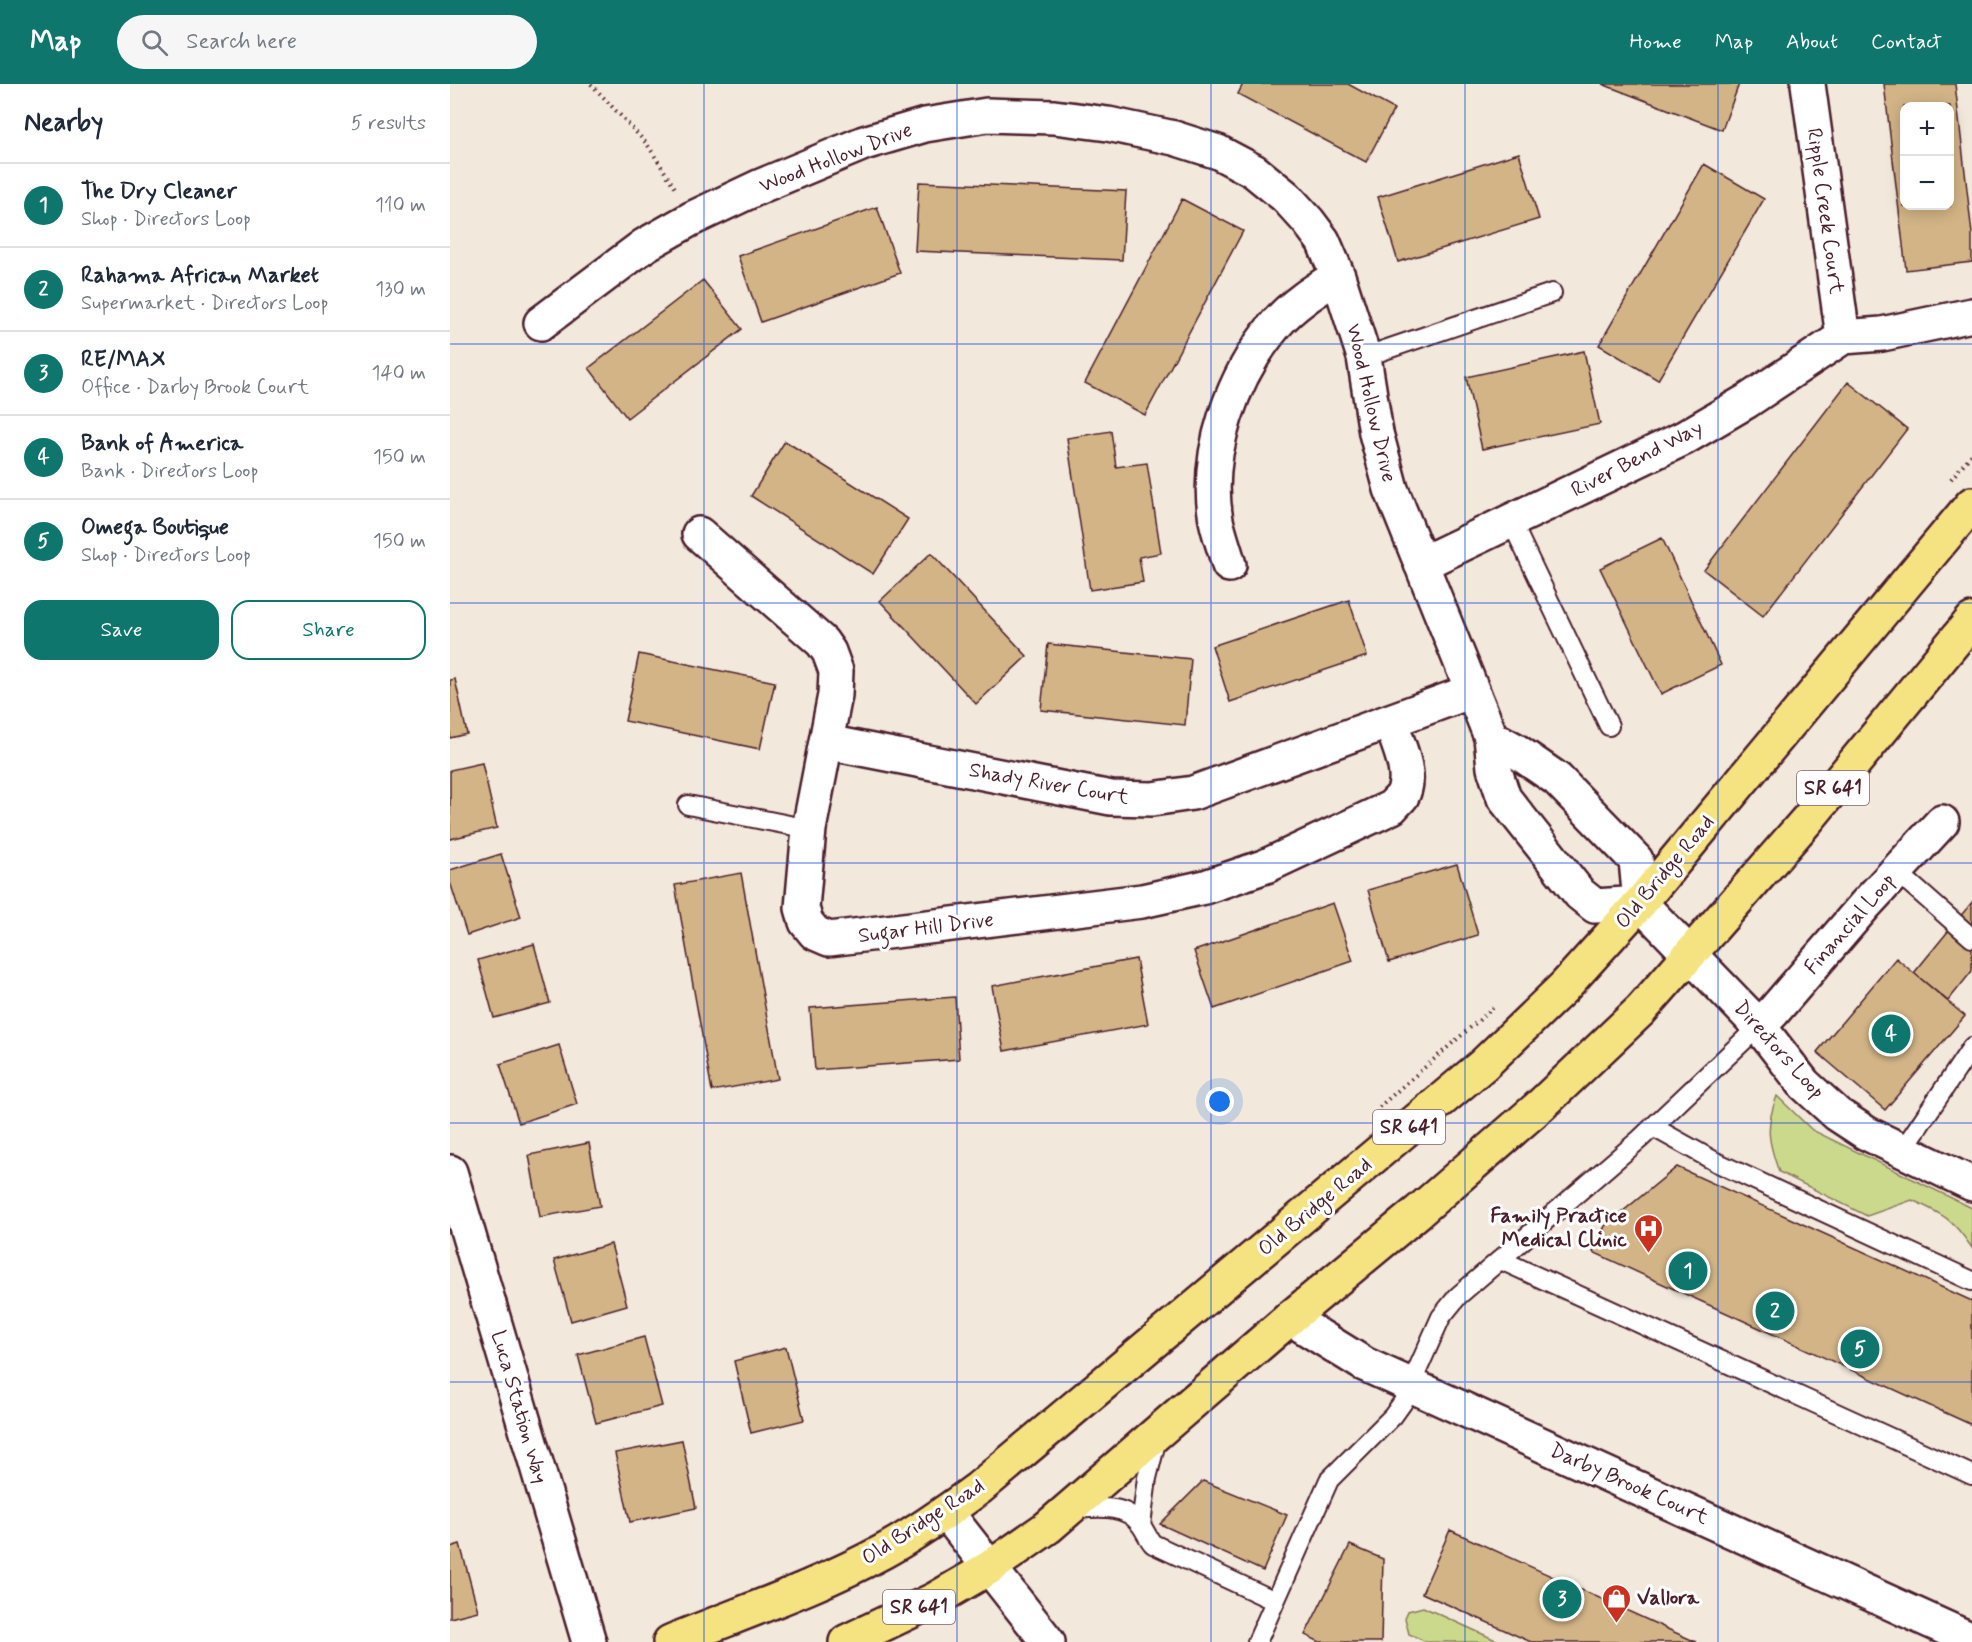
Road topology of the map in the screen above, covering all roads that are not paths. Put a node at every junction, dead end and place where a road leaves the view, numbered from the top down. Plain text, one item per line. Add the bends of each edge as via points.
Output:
1 (1808, 84) edge
2 (1338, 276) junction
3 (1552, 293) dead end
4 (1972, 315) edge
5 (541, 324) dead end
6 (1843, 337) junction
7 (1364, 357) junction
8 (1972, 504) edge
9 (1511, 521) junction
10 (699, 534) dead end
11 (1421, 564) junction
12 (1229, 565) dead end
13 (1972, 620) edge
14 (1472, 691) junction
15 (1390, 721) junction
16 (1608, 726) dead end
17 (1491, 737) junction
18 (826, 742) junction
19 (688, 805) dead end
20 (1942, 822) dead end
21 (809, 829) junction
22 (1896, 871) junction
23 (1640, 903) junction
24 (1972, 938) edge
25 (1690, 954) junction
26 (1759, 1026) junction
27 (1972, 1047) edge
28 (1653, 1127) junction
29 (1902, 1151) junction
30 (450, 1172) edge
31 (1972, 1184) edge
32 (1501, 1260) junction
33 (1972, 1281) edge
34 (1290, 1318) junction
35 (1412, 1386) junction
36 (1158, 1433) junction
37 (1972, 1475) edge
38 (1069, 1509) junction
39 (946, 1512) junction
40 (1141, 1525) junction
41 (989, 1568) junction
42 (1275, 1601) junction
43 (1972, 1640) edge
44 (589, 1642) edge
45 (670, 1642) edge
46 (846, 1642) edge
47 (1048, 1642) edge
48 (1257, 1642) edge

1 - 6 street, Ripple Creek Court
2 - 5 street, Wood Hollow Drive via 1323,241 1286,197 1254,171 1218,152 1108,123 987,115 925,125 864,143 761,186 645,245
2 - 7 street, Wood Hollow Drive
2 - 12 street via 1277,323 1254,354 1232,399 1219,440 1214,482 1216,520
3 - 7 lane
4 - 6 street via 1882,334
6 - 9 street, River Bend Way via 1684,438
7 - 11 street, Wood Hollow Drive via 1376,433 1391,489
8 - 23 main road, Old Bridge Road / SR 641
9 - 11 street, River Bend Way
9 - 16 lane
10 - 18 street, Sugar Hill Drive via 829,652 836,671 836,695
11 - 14 street, Wood Hollow Drive
13 - 25 main road, SR 641 via 1808,819
14 - 15 street, Shady River Court
14 - 17 street, Wood Hollow Drive
15 - 18 street, Shady River Court via 1193,793 1152,799 1111,798
15 - 21 street, Sugar Hill Drive via 1407,780 1392,807 1266,866 1142,901 829,939 815,933 802,908
17 - 23 street via 1557,779 1636,860
17 - 23 street, Wood Hollow Drive via 1494,768 1504,798 1580,894 1595,906
18 - 21 street, Sugar Hill Drive
19 - 21 lane
20 - 22 street, Financial Loop
22 - 24 lane
22 - 26 street, Financial Loop
23 - 25 street
23 - 39 main road, Old Bridge Road / SR 641 via 1564,987 1483,1065
25 - 26 street, Directors Loop
25 - 34 main road, SR 641 via 1641,1010 1540,1105
26 - 28 lane
26 - 29 street, Directors Loop via 1804,1084 1837,1114
27 - 29 lane
28 - 32 lane
28 - 33 lane via 1716,1162
29 - 31 street, Directors Loop
30 - 44 street, Luca Station Way
32 - 35 lane via 1458,1296 1441,1317
32 - 37 lane
34 - 35 street, Darby Brook Court via 1364,1364
34 - 36 main road, SR 641
35 - 42 lane via 1393,1416 1329,1480
35 - 43 street, Darby Brook Court
36 - 38 main road, SR 641
36 - 40 lane
38 - 40 lane via 1109,1508 1128,1513
38 - 41 main road, SR 641
39 - 41 street
39 - 45 main road, Old Bridge Road / SR 641 via 848,1569
40 - 42 lane via 1153,1544
41 - 46 main road, SR 641 via 934,1600
41 - 47 street
42 - 48 lane

